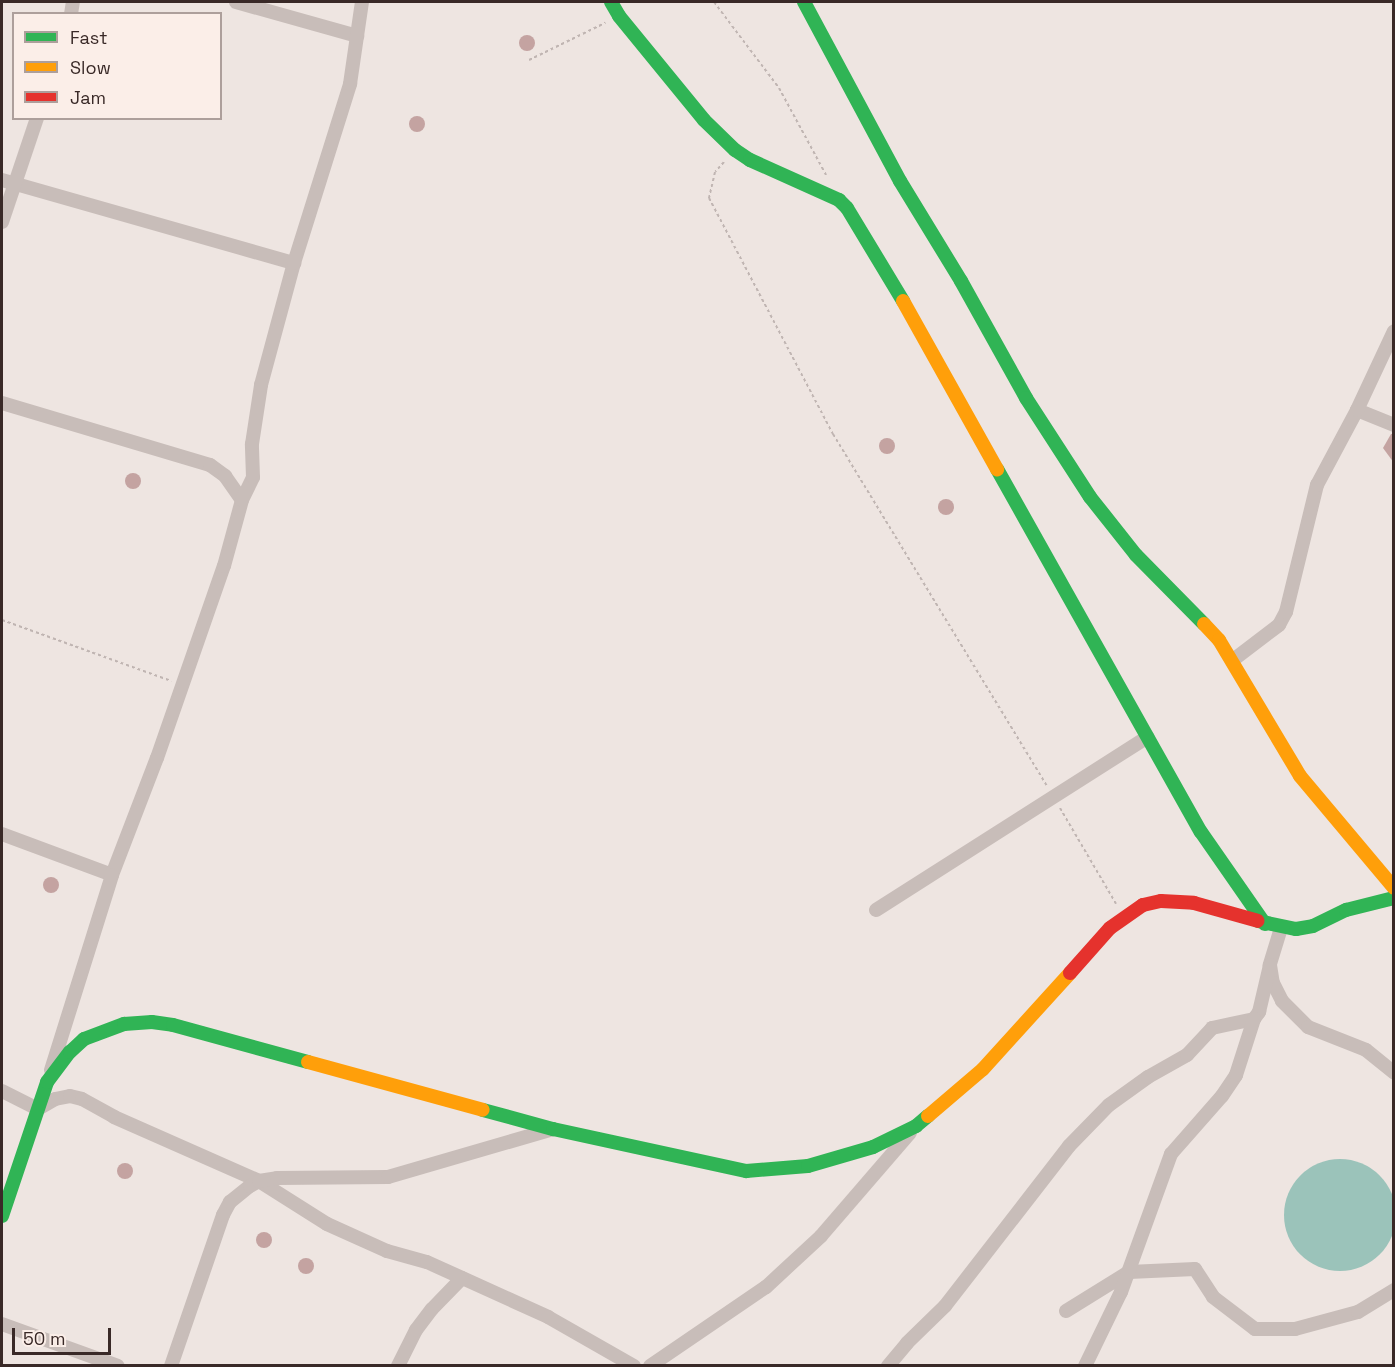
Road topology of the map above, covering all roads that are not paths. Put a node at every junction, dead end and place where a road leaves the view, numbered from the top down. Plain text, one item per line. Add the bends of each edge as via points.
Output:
1 (236, 2) edge
2 (362, 2) edge
3 (611, 2) edge
4 (804, 2) edge
5 (357, 36) junction
6 (36, 120) edge
7 (8, 182) edge
8 (2, 222) edge
9 (294, 263) junction
10 (1394, 331) edge
11 (2, 403) edge
12 (1358, 410) junction
13 (1394, 425) edge
14 (242, 500) junction
15 (1233, 660) junction
16 (1148, 737) junction
17 (2, 834) edge
18 (112, 875) junction
19 (1394, 888) edge
20 (1394, 898) edge
21 (876, 910) dead end
22 (1265, 924) junction
23 (1281, 928) junction
24 (1270, 965) junction
25 (1254, 1018) junction
26 (1394, 1073) edge
27 (47, 1082) junction
28 (2, 1091) edge
29 (38, 1109) junction
30 (916, 1126) junction
31 (553, 1130) junction
32 (259, 1181) junction
33 (2, 1216) edge
34 (1129, 1272) junction
35 (462, 1278) junction
36 (1394, 1290) edge
37 (1066, 1311) dead end
38 (2, 1324) edge
39 (118, 1365) edge
40 (171, 1365) edge
41 (398, 1365) edge
42 (634, 1365) edge
43 (650, 1365) edge
44 (888, 1365) edge
45 (1085, 1365) edge

1 - 5 street
2 - 5 street
3 - 16 street via 704,120 735,150 839,200 847,208 925,336
4 - 15 street via 900,181 1072,471 1112,527 1200,618
5 - 9 street via 350,84
6 - 7 street
7 - 8 street
7 - 9 street
9 - 14 street via 261,385 252,444 253,477
10 - 12 street
11 - 14 street via 210,465 225,476
12 - 13 street
12 - 15 street via 1317,485 1286,612 1279,625
14 - 18 street via 224,566
15 - 19 street via 1300,776
16 - 21 street
16 - 22 street via 1202,832
17 - 18 street
18 - 27 street
20 - 23 street via 1346,910 1313,926
22 - 23 street
22 - 30 street via 1194,903 1143,905 1110,928 983,1069
23 - 24 street
24 - 25 street via 1259,1012
24 - 26 street via 1277,993 1300,1021 1366,1050
25 - 34 street via 1236,1075 1171,1154
25 - 44 street via 1212,1028 1187,1055 1109,1105 1069,1146 945,1306
27 - 29 street
27 - 31 street via 84,1039 124,1024 152,1022
28 - 29 street
29 - 32 street via 70,1096 82,1099
29 - 33 street
30 - 31 street via 873,1147 808,1166 747,1171
30 - 43 street via 821,1236 766,1287
31 - 32 street via 388,1177
32 - 35 street via 327,1224
32 - 40 street via 239,1193 223,1215
34 - 36 street via 1195,1269 1213,1297 1255,1329 1295,1329 1358,1312
34 - 37 street
34 - 45 street
35 - 41 street via 416,1330
35 - 42 street via 548,1317
38 - 39 street

